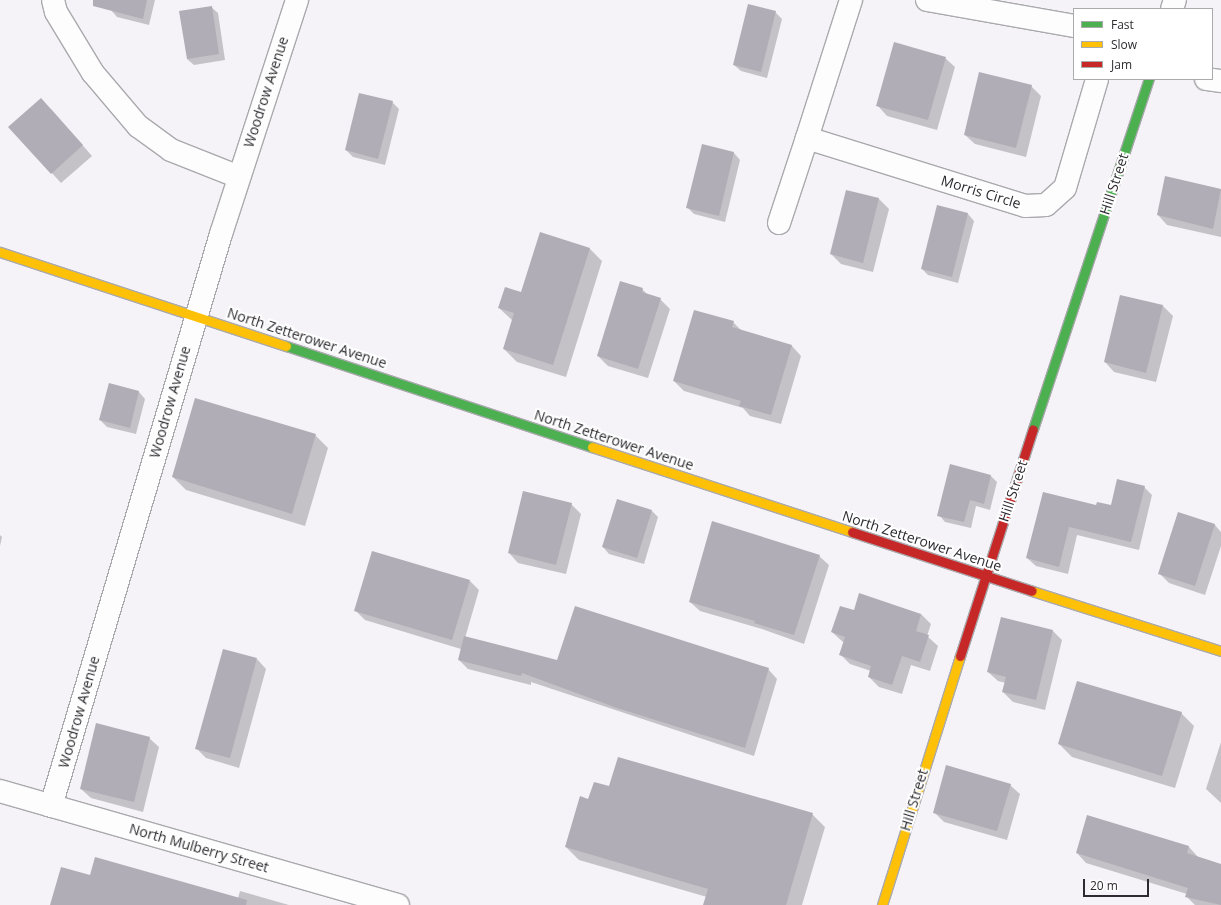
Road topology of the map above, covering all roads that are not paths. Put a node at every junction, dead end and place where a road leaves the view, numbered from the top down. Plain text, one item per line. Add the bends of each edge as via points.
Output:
1 (53, 0) edge
2 (297, 0) edge
3 (851, 0) edge
4 (928, 0) edge
5 (1073, 26) edge
6 (1097, 80) edge
7 (1149, 80) edge
8 (807, 138) junction
9 (239, 177) junction
10 (779, 223) dead end
11 (0, 252) edge
12 (196, 316) junction
13 (985, 576) junction
14 (1221, 651) edge
15 (0, 791) edge
16 (51, 806) junction
17 (398, 905) edge
18 (882, 905) edge

1 - 9 street via 56,12 93,73 138,126 171,150
2 - 9 street, Woodrow Avenue
3 - 8 street
4 - 5 street
6 - 8 street, Morris Circle via 1065,188 1046,205 1025,206
7 - 13 street, Hill Street
8 - 10 street
9 - 12 street, Woodrow Avenue
11 - 12 street, North Zetterower Avenue
12 - 13 street, North Zetterower Avenue
12 - 16 street, Woodrow Avenue
13 - 14 street, North Zetterower Avenue
13 - 18 street, Hill Street
15 - 16 street, North Mulberry Street
16 - 17 street, North Mulberry Street

